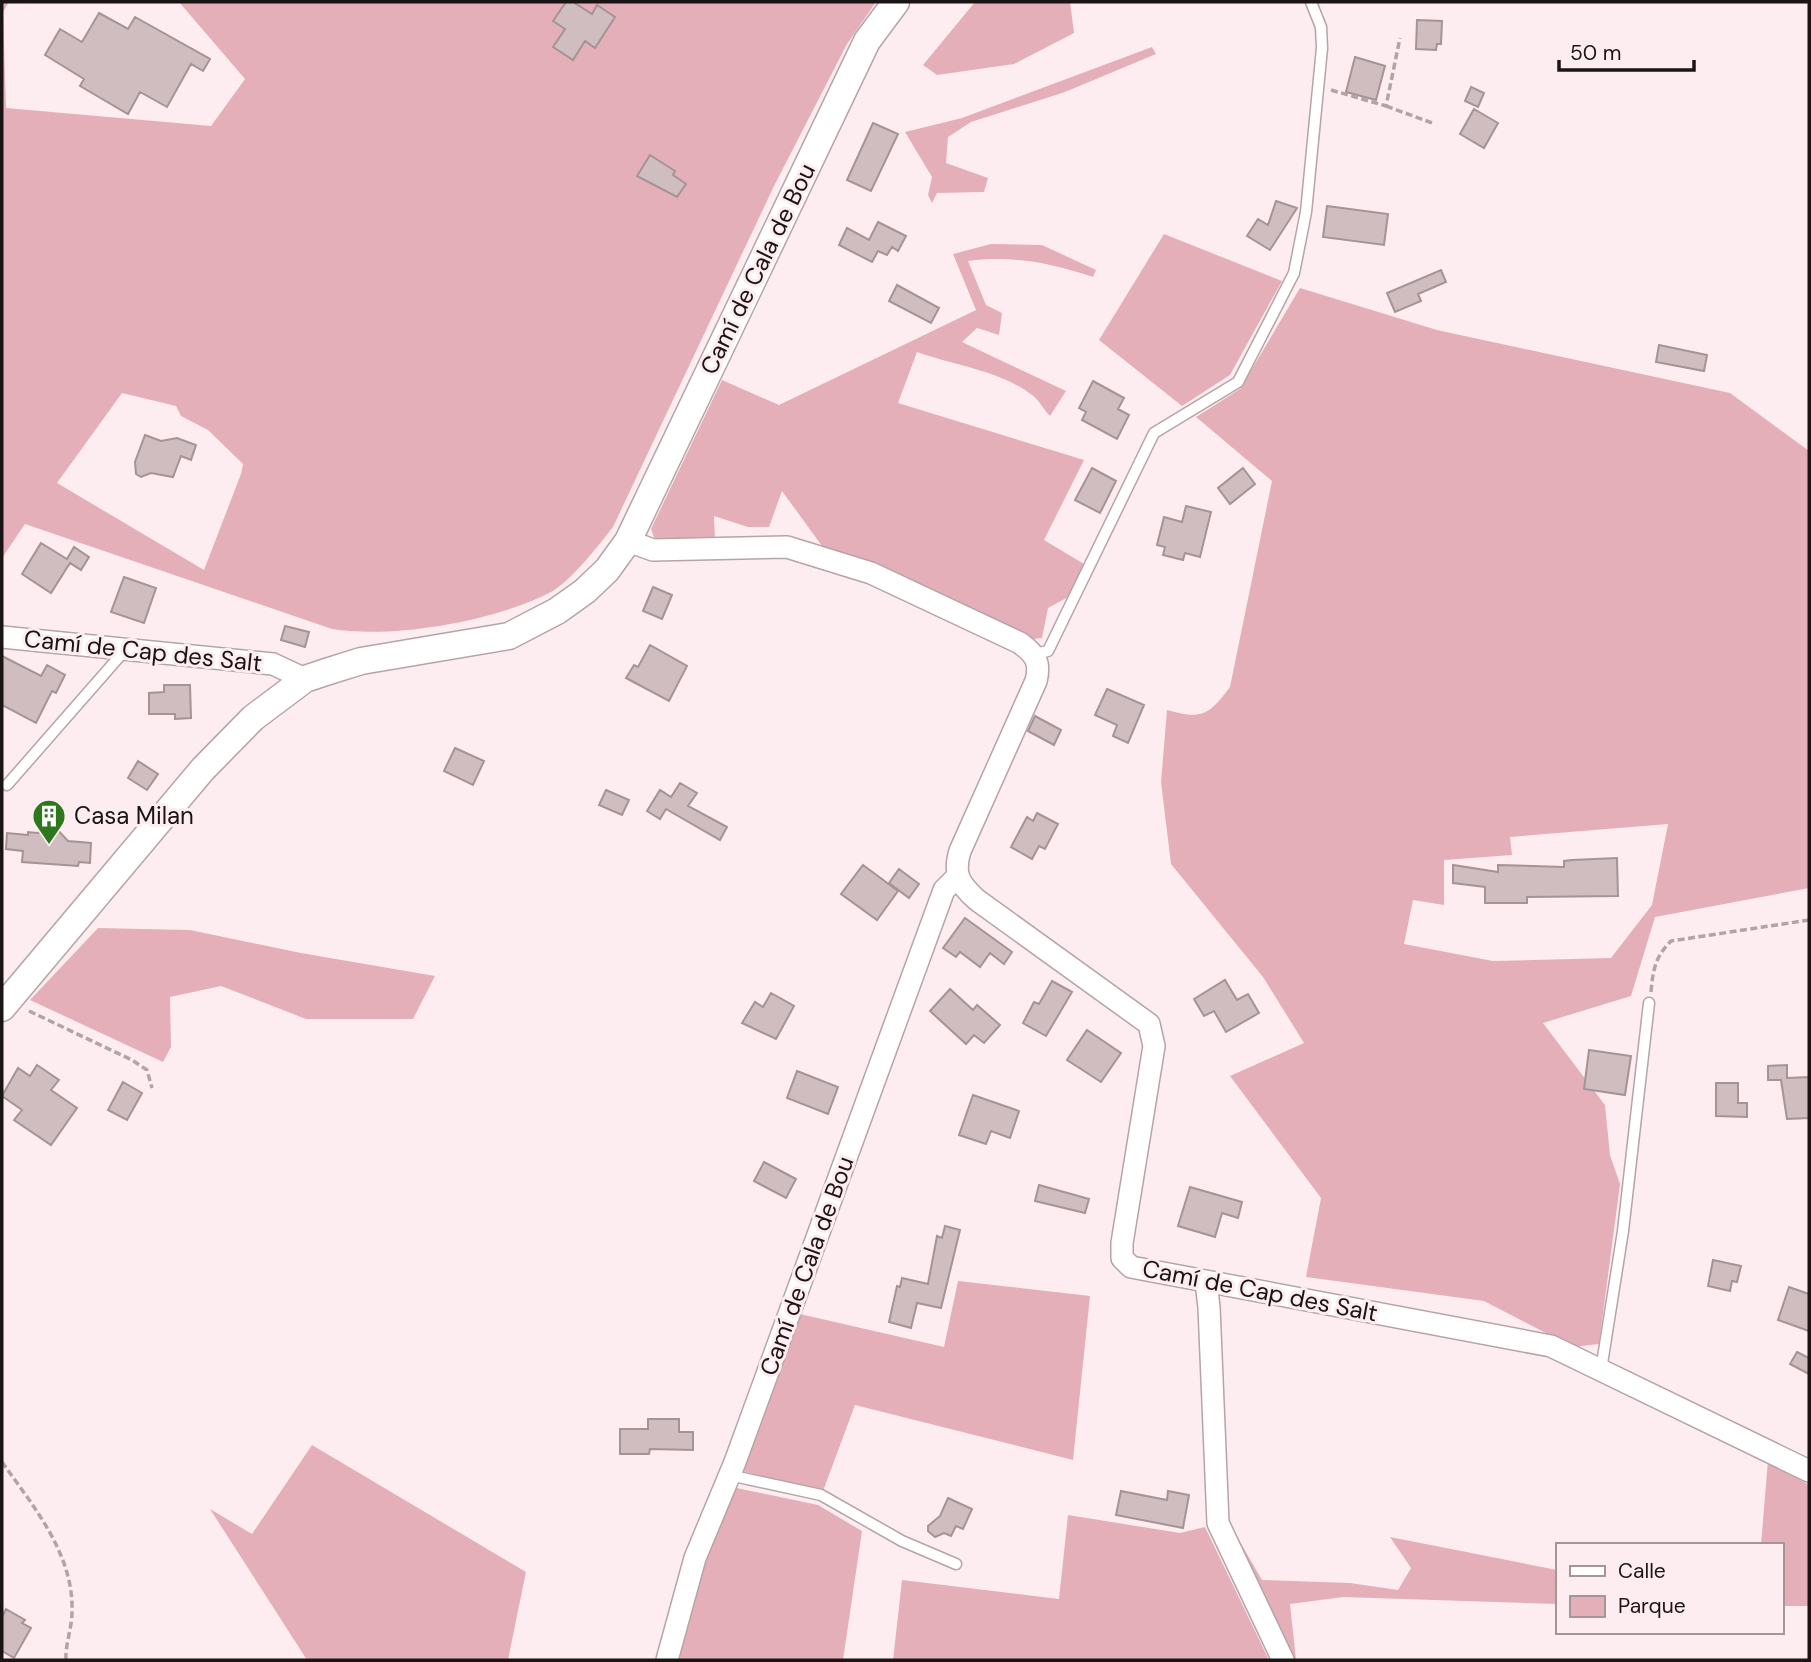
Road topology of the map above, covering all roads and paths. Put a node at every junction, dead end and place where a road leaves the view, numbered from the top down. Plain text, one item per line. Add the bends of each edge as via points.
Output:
1 (896, 2) edge
2 (1311, 2) edge
3 (1400, 38) dead end
4 (1319, 82) junction
5 (1386, 106) junction
6 (1435, 124) dead end
7 (628, 541) junction
8 (2, 637) edge
9 (126, 649) junction
10 (1034, 654) junction
11 (305, 679) junction
12 (7, 785) dead end
13 (957, 877) junction
14 (1809, 920) edge
15 (1649, 1003) joint
16 (5, 1004) edge
17 (152, 1088) dead end
18 (1206, 1282) junction
19 (1601, 1370) junction
20 (2, 1462) edge
21 (1809, 1471) edge
22 (729, 1475) junction
23 (956, 1564) dead end
24 (66, 1660) edge
25 (667, 1660) edge
26 (1283, 1660) edge

1 - 7 street, Camí de Cala de Bou via 867,41
2 - 4 lane via 1321,27
3 - 5 path
4 - 5 path via 1332,92
4 - 10 lane via 1306,212 1294,273 1238,382 1154,433 1048,651
5 - 6 path
7 - 10 street via 653,550 787,547 871,573 1020,643
7 - 11 street via 585,591 509,636 361,661
8 - 9 street, Camí de Cap des Salt
9 - 11 street, Camí de Cap des Salt via 273,664
9 - 12 lane
10 - 13 street via 1040,667 1036,681 960,851
11 - 16 street via 253,718 203,769
13 - 18 street, Camí de Cap des Salt via 977,900 1149,1024 1154,1046 1122,1258 1144,1271
13 - 22 street, Camí de Cala de Bou via 944,890
14 - 15 path via 1671,941 1654,965
15 - 19 lane via 1623,1231
16 - 17 path via 132,1060 147,1070
18 - 19 street, Camí de Cap des Salt via 1551,1346
18 - 26 street via 1218,1523
19 - 21 street, Camí de Cap des Salt
20 - 24 path via 55,1541 69,1578 72,1612
22 - 23 lane via 821,1495 902,1541
22 - 25 street, Camí de Cala de Bou via 695,1558

